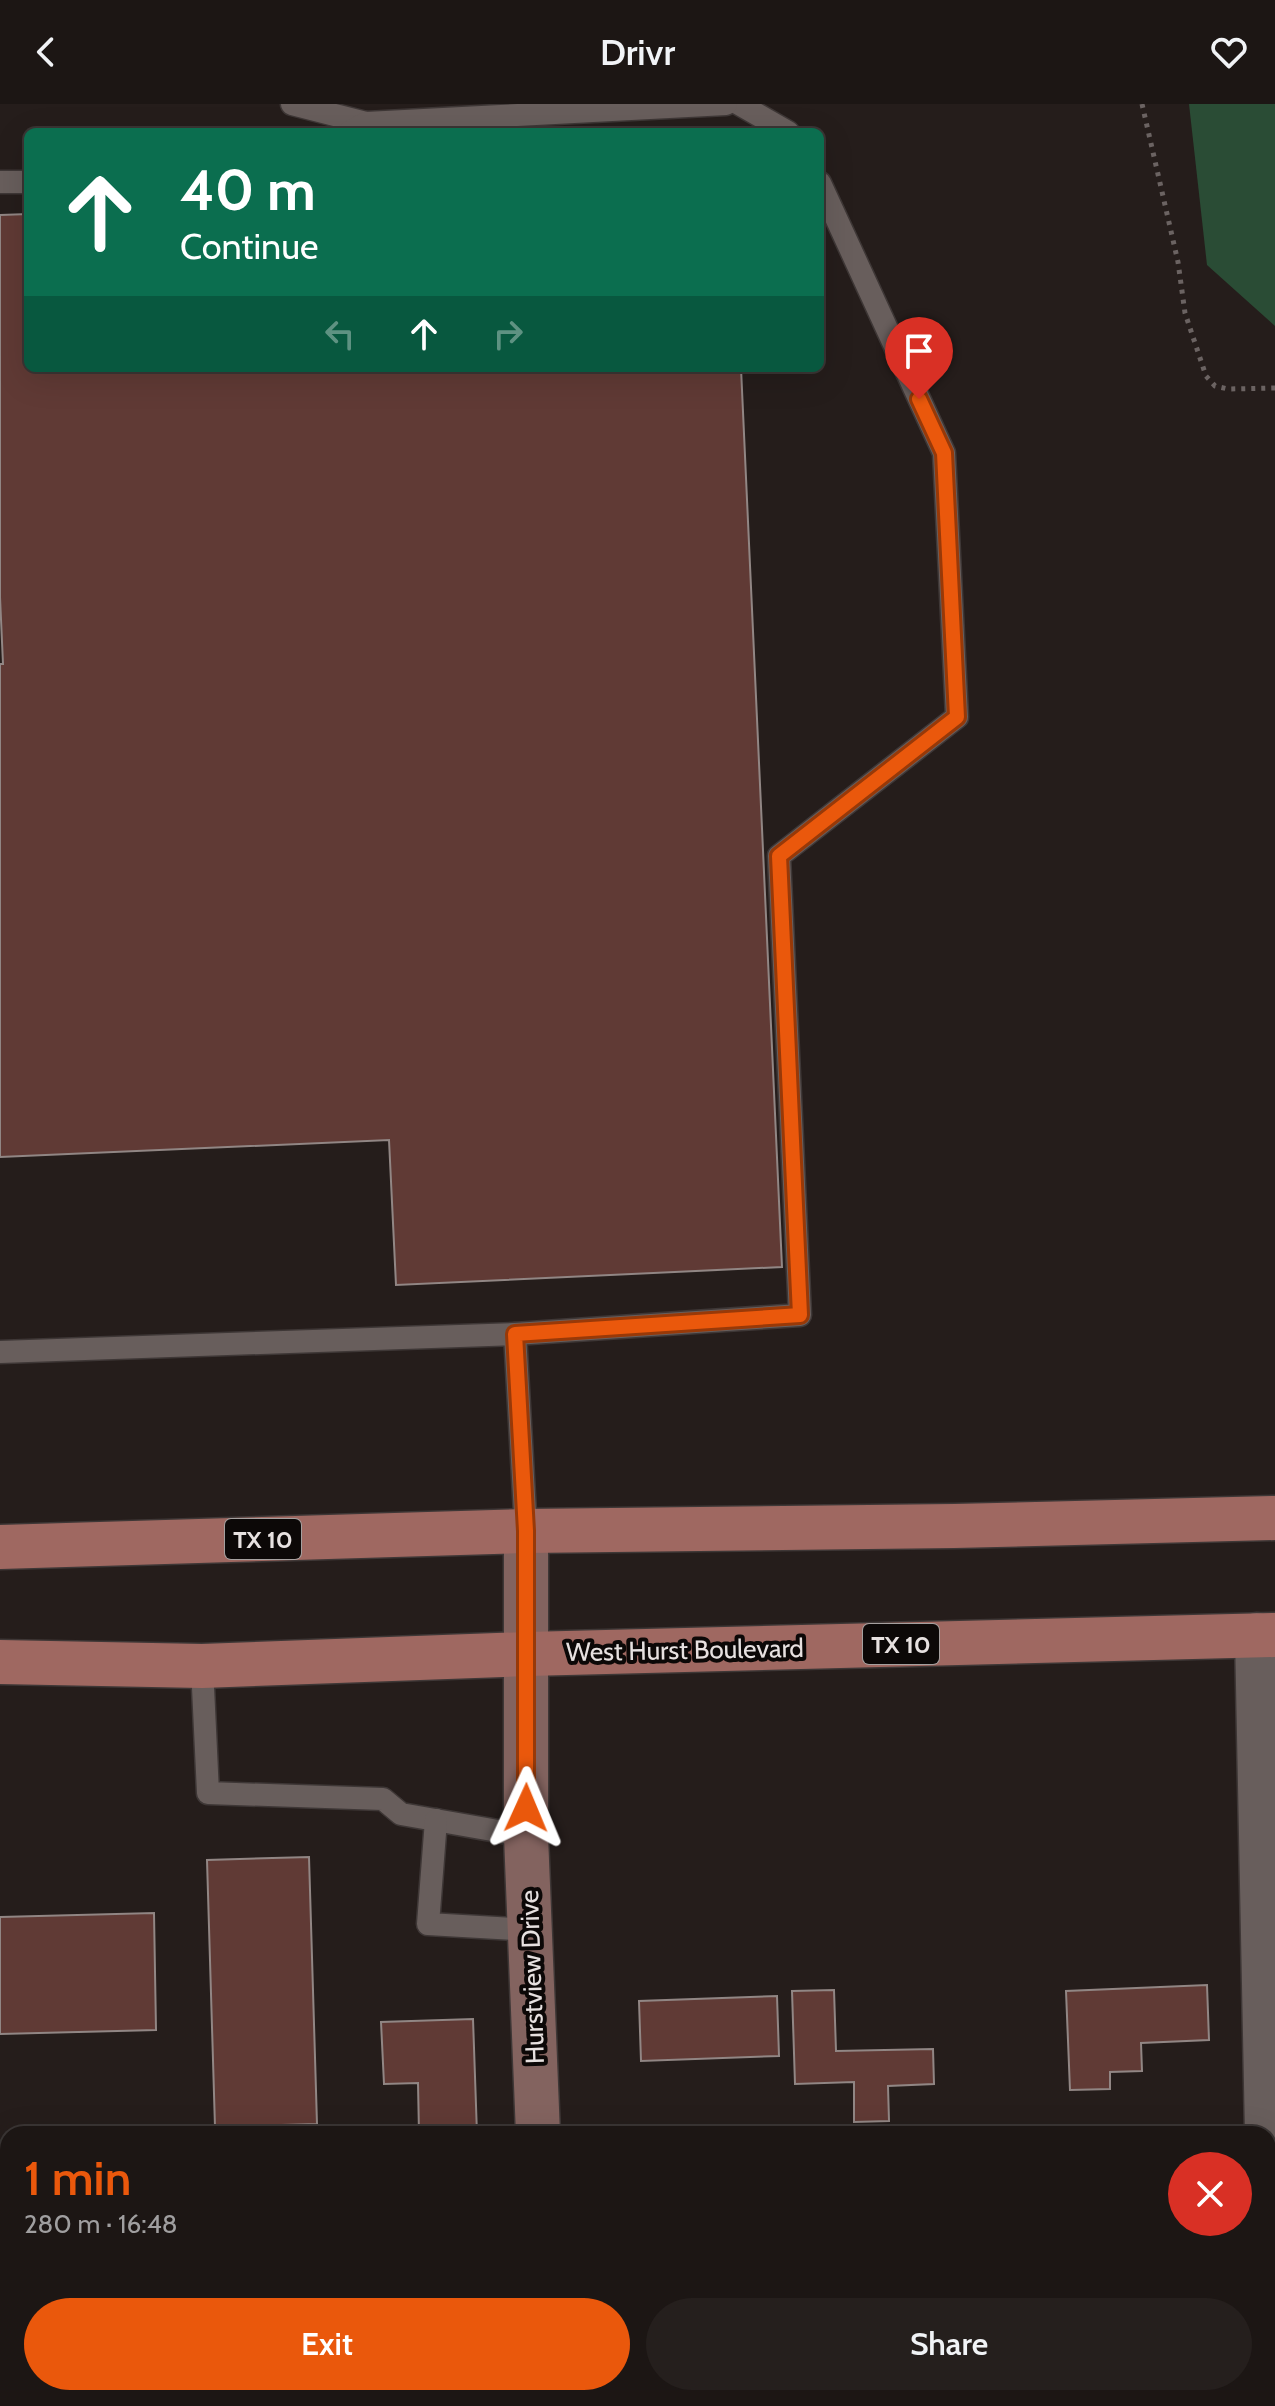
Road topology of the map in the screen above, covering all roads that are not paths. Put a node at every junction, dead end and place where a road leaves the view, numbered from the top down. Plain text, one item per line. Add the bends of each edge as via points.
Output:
1 (292, 104) edge
2 (726, 104) edge
3 (739, 104) edge
4 (357, 128) edge
5 (781, 128) edge
6 (0, 182) edge
7 (24, 182) edge
8 (824, 192) edge
9 (515, 1334) junction
10 (0, 1352) edge
11 (1275, 1518) edge
12 (526, 1531) junction
13 (0, 1547) edge
14 (1266, 1635) edge
15 (527, 1654) junction
16 (0, 1662) edge
17 (202, 1666) junction
18 (436, 1820) junction
19 (526, 1836) junction
20 (530, 1930) junction
21 (538, 2126) edge
22 (1267, 2126) edge

1 - 4 lane
2 - 4 lane
3 - 5 lane
6 - 7 lane
8 - 9 lane via 944,453 957,717 779,856 800,1315
9 - 10 lane
9 - 12 lane
11 - 12 main road, TX 10
12 - 13 main road, TX 10
12 - 15 street, Hurstview Drive
14 - 15 main road, West Hurst Boulevard / TX 10
14 - 22 street
15 - 17 main road, West Hurst Boulevard / TX 10
15 - 19 street, Hurstview Drive
16 - 17 main road, West Hurst Boulevard / TX 10
17 - 18 lane via 208,1793 383,1799 401,1814
18 - 19 lane
18 - 20 lane via 428,1924
19 - 20 street, Hurstview Drive
20 - 21 street, Hurstview Drive

